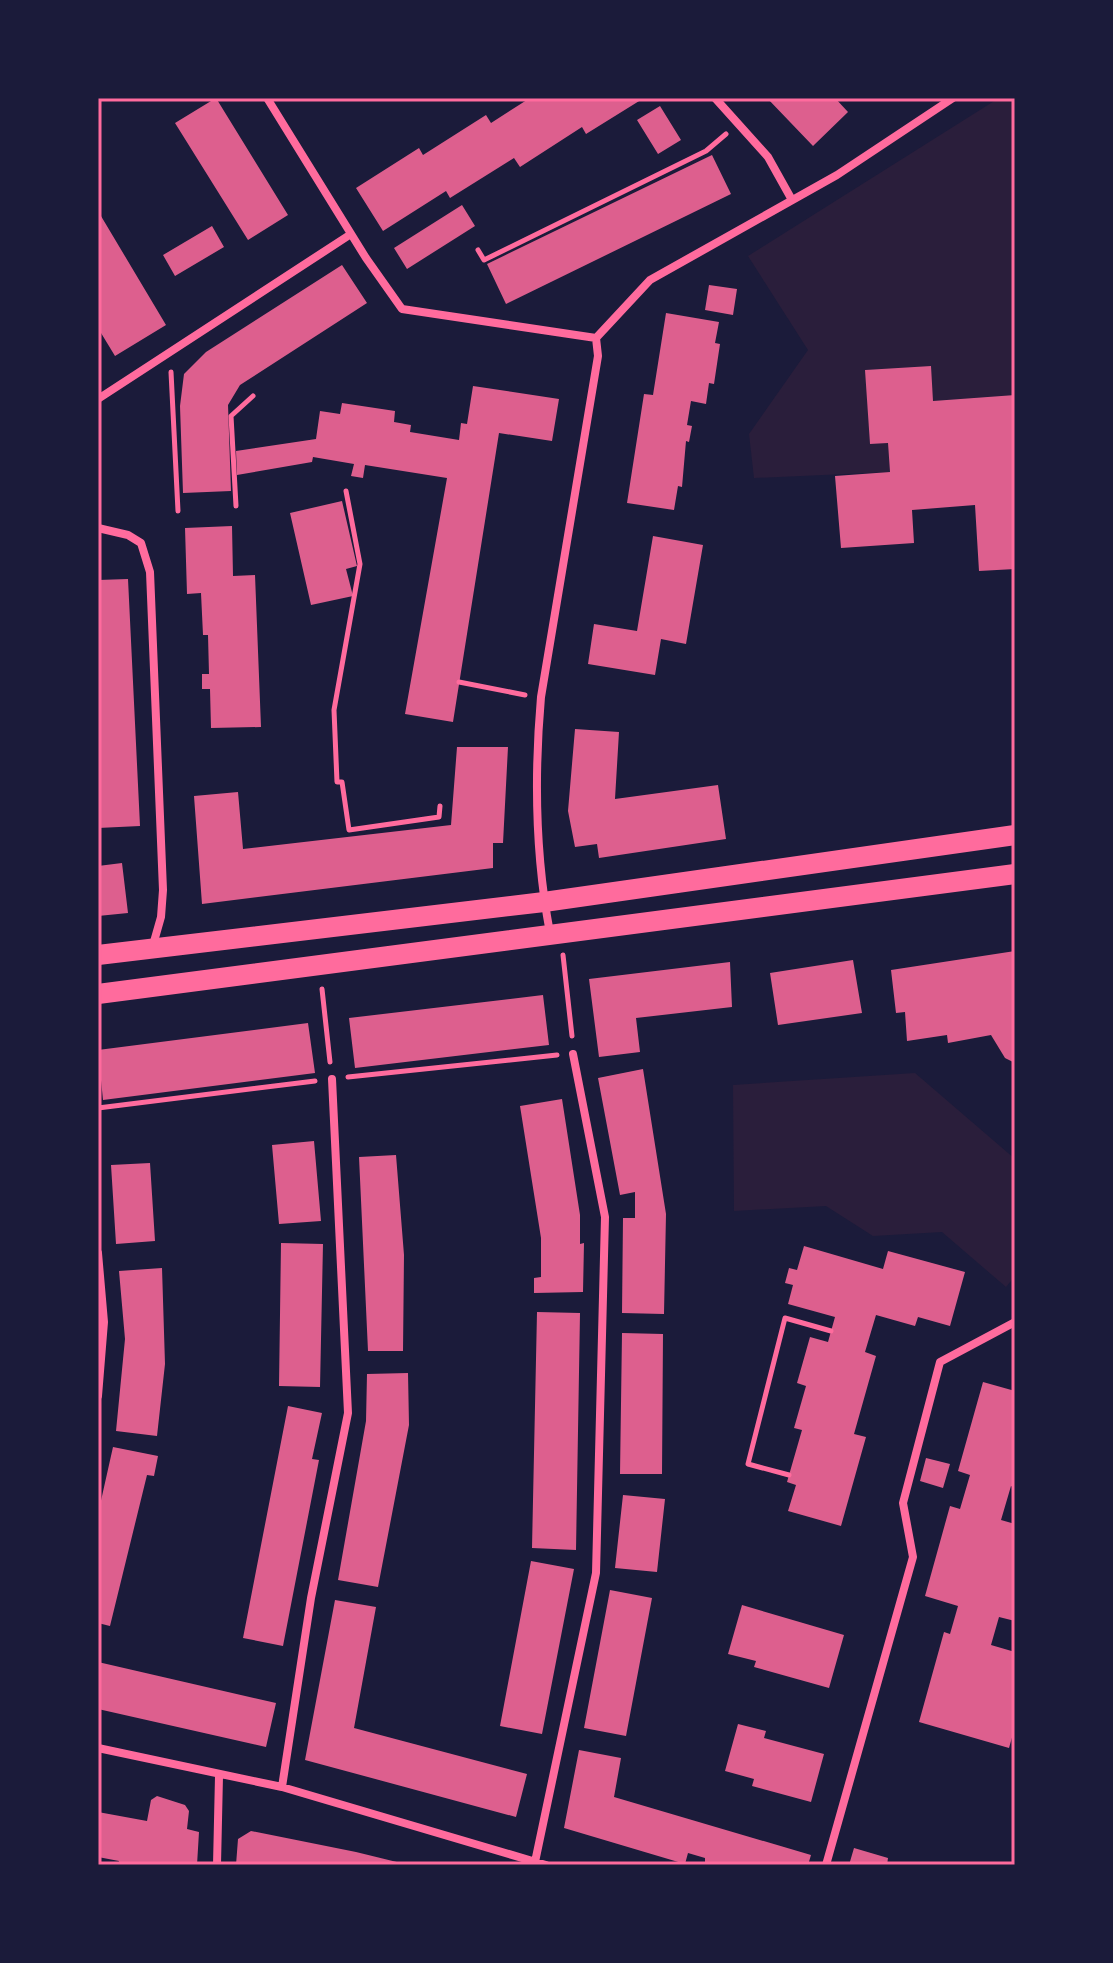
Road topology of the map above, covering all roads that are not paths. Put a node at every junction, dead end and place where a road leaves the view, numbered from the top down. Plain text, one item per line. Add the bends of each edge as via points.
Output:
1 (267, 98) edge
2 (715, 98) edge
3 (953, 98) edge
4 (792, 200) junction
5 (351, 234) junction
6 (596, 338) junction
7 (98, 399) edge
8 (98, 528) edge
9 (1015, 835) edge
10 (1015, 874) edge
11 (544, 902) junction
12 (551, 934) junction
13 (151, 949) junction
14 (98, 955) edge
15 (98, 994) edge
16 (573, 1054) road end
17 (332, 1079) road end
18 (98, 1253) edge
19 (1015, 1322) edge
20 (98, 1396) edge
21 (98, 1748) edge
22 (219, 1776) junction
23 (282, 1787) junction
24 (535, 1862) junction
25 (217, 1865) edge
26 (546, 1865) edge
27 (826, 1865) edge

1 - 5 street
2 - 4 street via 768,157
3 - 4 street
4 - 6 street via 650,280
5 - 6 street via 402,309
5 - 7 street
6 - 11 street via 598,356 541,697 536,819
8 - 13 street via 141,543 150,572 163,890
9 - 11 main road
10 - 12 main road
11 - 12 street
11 - 13 main road
12 - 15 main road
13 - 14 main road
16 - 24 street via 605,1217 596,1573
17 - 23 street via 348,1413 311,1598
18 - 20 street via 104,1322
19 - 27 street via 940,1362 903,1503 913,1557
21 - 22 street
22 - 23 street
22 - 25 street
23 - 24 street
24 - 26 street

